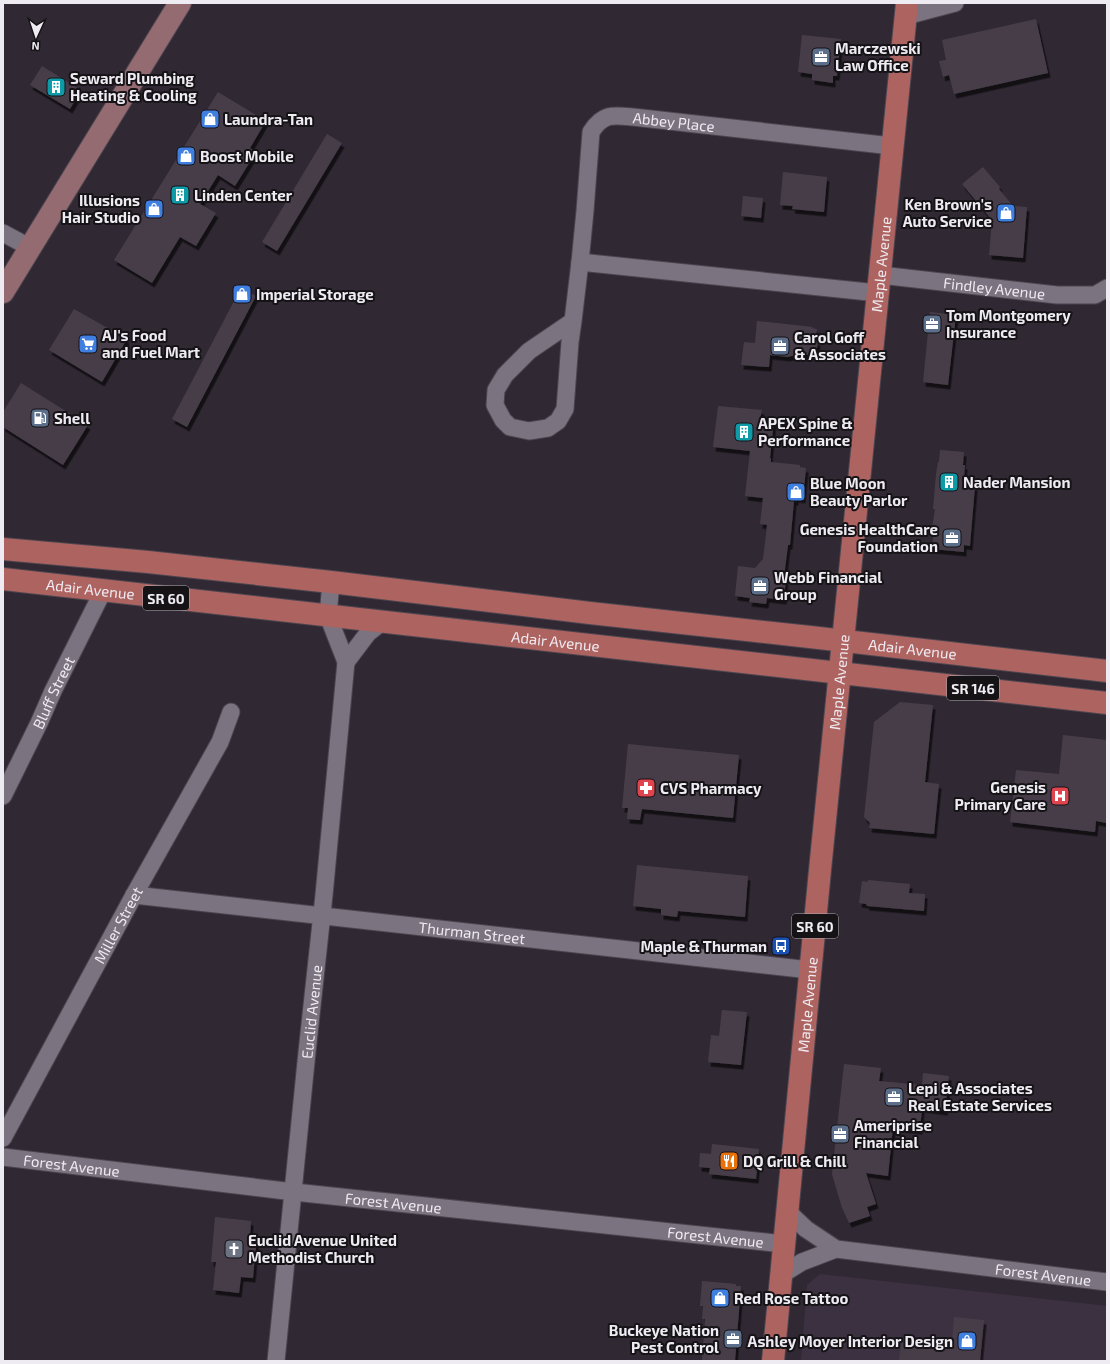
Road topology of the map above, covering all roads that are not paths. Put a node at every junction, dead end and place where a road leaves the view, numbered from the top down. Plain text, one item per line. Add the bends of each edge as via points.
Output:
1 (180, 3) edge
2 (955, 3) edge
3 (906, 9) edge
4 (892, 146) junction
5 (3, 233) edge
6 (31, 248) junction
7 (580, 262) junction
8 (879, 284) junction
9 (1107, 288) edge
10 (3, 292) edge
11 (573, 321) junction
12 (3, 549) edge
13 (3, 579) edge
14 (332, 582) junction
15 (103, 591) junction
16 (328, 616) junction
17 (382, 622) junction
18 (844, 641) junction
19 (346, 662) junction
20 (1107, 671) edge
21 (840, 673) junction
22 (1107, 703) edge
23 (231, 712) dead end
24 (3, 796) edge
25 (134, 896) junction
26 (322, 916) junction
27 (810, 970) junction
28 (3, 1138) edge
29 (3, 1157) edge
30 (294, 1192) junction
31 (787, 1210) junction
32 (784, 1244) junction
33 (836, 1249) junction
34 (781, 1275) junction
35 (1107, 1282) edge
36 (276, 1361) edge
37 (773, 1361) edge

1 - 6 main road
2 - 3 street
3 - 4 main road, Maple Avenue
4 - 7 street, Abbey Place via 612,115 598,122 591,132
4 - 8 main road, Maple Avenue
5 - 6 street
6 - 10 main road
7 - 8 street
7 - 11 street, Abbey Place
8 - 9 street, Findley Avenue via 1057,295 1095,295
8 - 18 main road, Maple Avenue
11 - 11 street, Abbey Place via 529,351 505,375 496,390 494,405 510,428 529,431 548,428 558,420 565,409
12 - 14 main road, Adair Avenue / SR 60
13 - 15 main road, Adair Avenue / SR 60
14 - 16 street, Euclid Avenue
14 - 18 main road, Adair Avenue / SR 60
15 - 16 main road, Adair Avenue / SR 60
15 - 24 street, Bluff Street
16 - 17 main road, Adair Avenue / SR 60
16 - 19 street, Euclid Avenue
17 - 19 street via 368,633
17 - 21 main road, Adair Avenue / SR 60
18 - 20 main road, Adair Avenue / SR 60
18 - 21 main road, Maple Avenue
19 - 26 street, Euclid Avenue
21 - 22 main road, Adair Avenue / SR 146
21 - 27 main road, Maple Avenue / SR 60
23 - 25 street, Miller Street via 220,742
25 - 26 street, Thurman Street
25 - 28 street, Miller Street
26 - 27 street, Thurman Street
26 - 30 street, Euclid Avenue
27 - 31 main road, Maple Avenue / SR 60
29 - 30 street, Forest Avenue
30 - 32 street, Forest Avenue
30 - 36 street, Euclid Avenue
31 - 32 main road, Maple Avenue / SR 60
31 - 33 street, Forest Avenue via 806,1229
32 - 34 main road, Maple Avenue / SR 60
33 - 34 street, Forest Avenue via 802,1262
33 - 35 street, Forest Avenue
34 - 37 main road, Maple Avenue / SR 60

